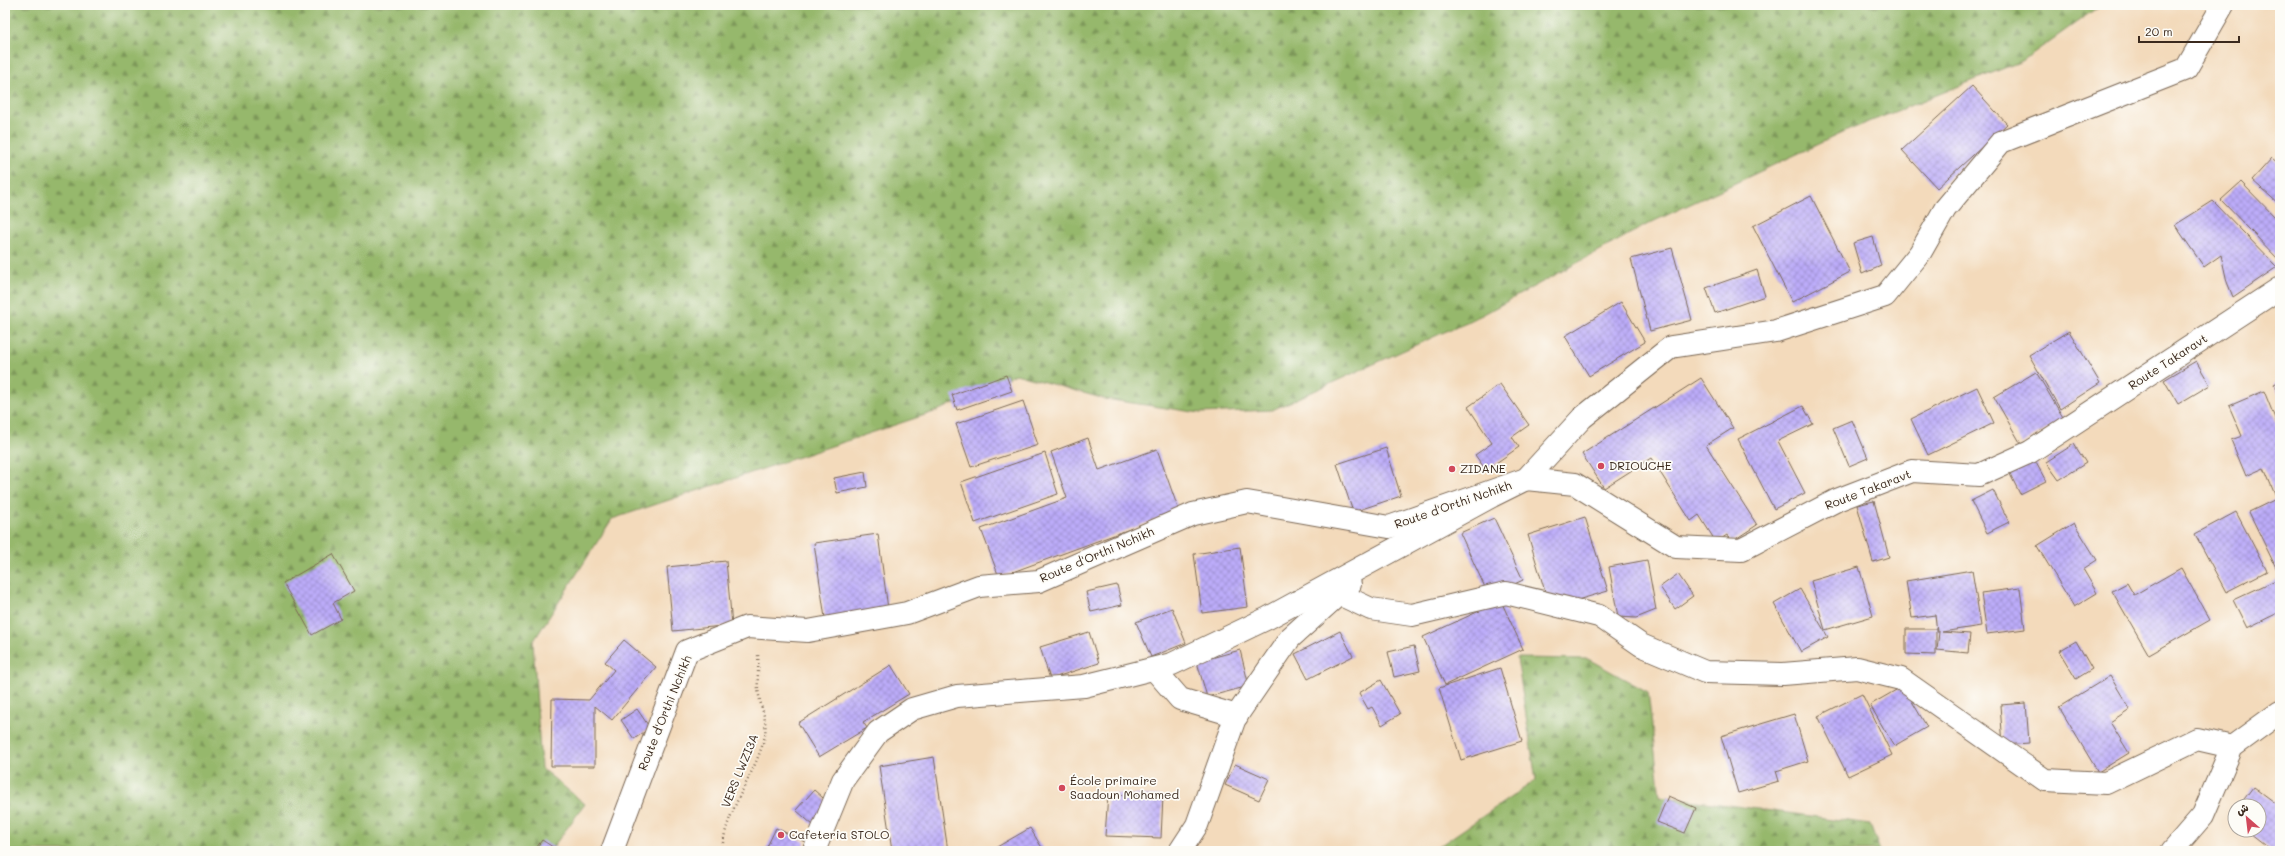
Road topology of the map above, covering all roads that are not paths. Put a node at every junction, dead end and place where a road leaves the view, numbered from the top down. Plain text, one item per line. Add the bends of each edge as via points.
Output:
1 (2223, 5) edge
2 (2280, 288) edge
3 (1526, 479) junction
4 (1384, 554) junction
5 (1339, 594) junction
6 (1154, 669) junction
7 (2280, 712) edge
8 (1237, 716) junction
9 (2232, 747) junction
10 (612, 851) edge
11 (814, 851) edge
12 (1180, 851) edge
13 (2172, 851) edge

1 - 3 street via 2186,69 2000,142 1945,209 1920,253 1885,296 1776,331 1671,347 1582,418
2 - 3 street, Route Takaravt via 2030,452 1979,475 1912,471 1837,500 1741,550 1676,547 1575,484
3 - 4 street
3 - 10 street, Route d'Orthi Nchikh via 1389,527 1246,502 1193,514 1039,581 979,586 907,613 808,631 747,628 687,651
4 - 5 street
4 - 6 street via 1268,618 1172,664
5 - 8 street via 1290,638
5 - 9 street via 1371,609 1412,615 1506,593 1599,616 1641,646 1705,672 1783,674 1857,668 1901,679 2045,780 2106,783 2197,739
6 - 8 street via 1180,699
6 - 11 street via 1084,686 957,696 912,709 878,732 843,780
7 - 9 street
8 - 12 street via 1198,825
9 - 13 street via 2203,815

